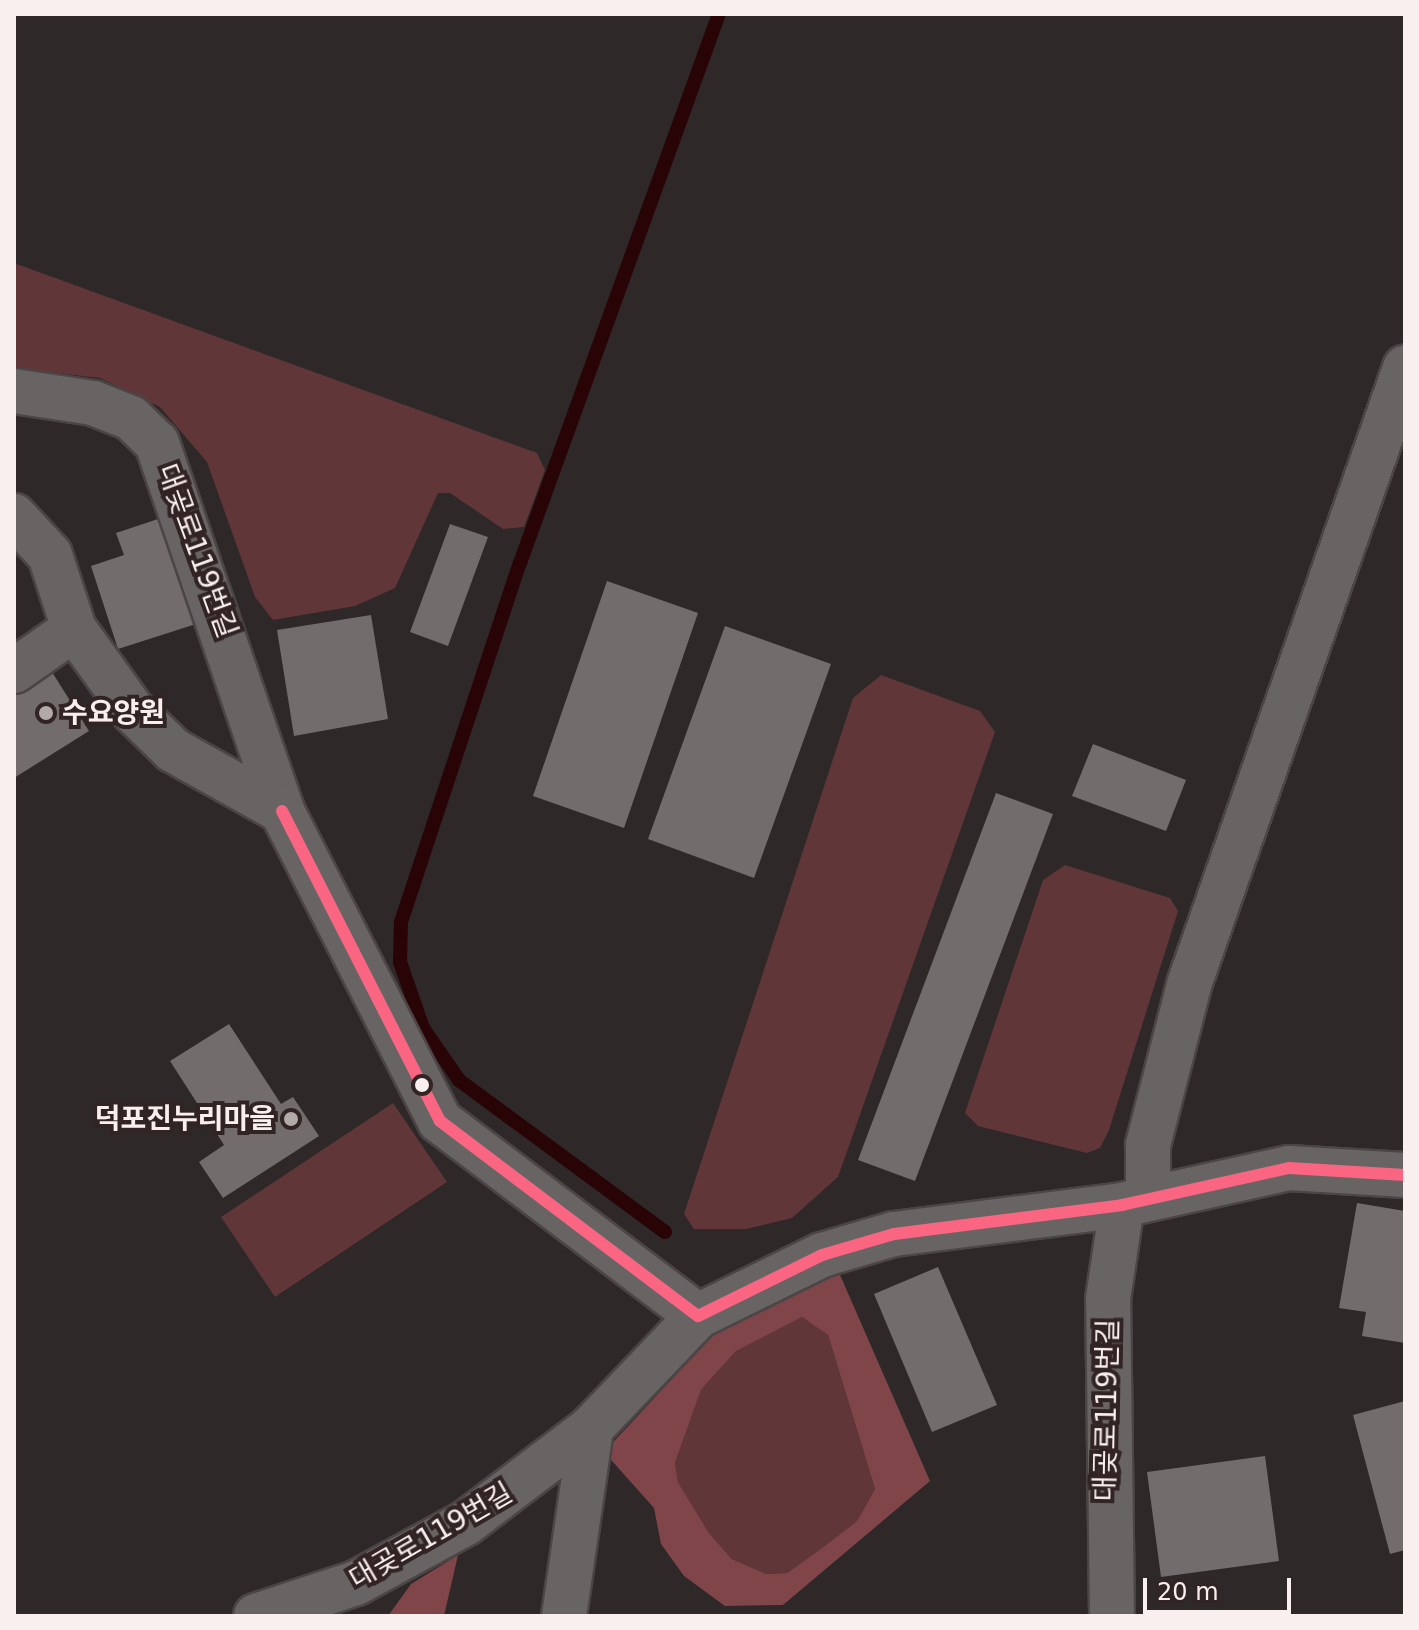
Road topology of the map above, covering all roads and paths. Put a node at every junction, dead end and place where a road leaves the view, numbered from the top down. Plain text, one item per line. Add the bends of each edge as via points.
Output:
1 (1405, 368) edge
2 (14, 391) edge
3 (14, 516) edge
4 (74, 629) junction
5 (14, 671) edge
6 (282, 811) junction
7 (1405, 1175) edge
8 (1135, 1202) junction
9 (698, 1316) junction
10 (591, 1428) junction
11 (256, 1616) edge
12 (564, 1616) edge
13 (1112, 1616) edge

1 - 8 street via 1190,982
2 - 6 street, 대곶로119번길 via 93,403 131,418 157,443
3 - 4 street via 50,555
4 - 5 street
4 - 6 street via 133,711 173,750
6 - 9 street, 대곶로119번길 via 334,901 419,1092 440,1121
7 - 8 street, 대곶로119번길 via 1289,1168
8 - 9 street, 대곶로119번길 via 894,1234 822,1255
8 - 13 street, 대곶로119번길 via 1108,1299
9 - 10 street, 대곶로119번길
10 - 11 street, 대곶로119번길 via 466,1523 356,1583
10 - 12 street

